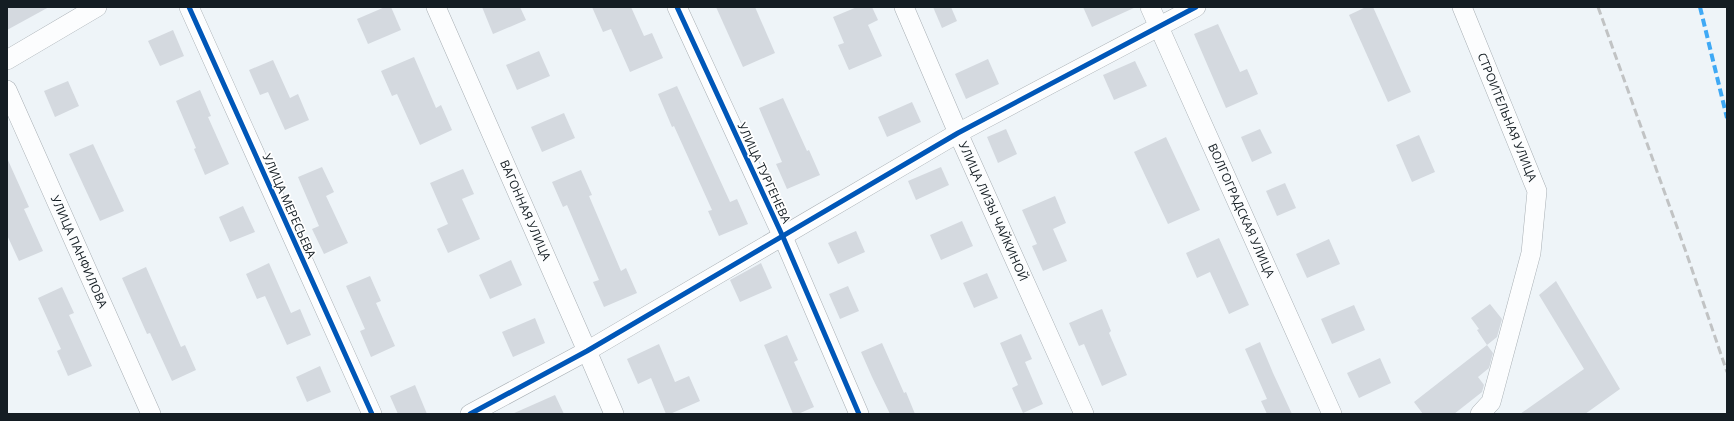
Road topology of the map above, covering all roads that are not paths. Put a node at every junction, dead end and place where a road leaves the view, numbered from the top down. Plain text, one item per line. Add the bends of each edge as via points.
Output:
1 (97, 7) edge
2 (189, 7) edge
3 (436, 7) edge
4 (677, 7) edge
5 (904, 7) edge
6 (1150, 7) edge
7 (1196, 7) edge
8 (1462, 7) edge
9 (1158, 26) junction
10 (7, 60) edge
11 (7, 90) edge
12 (958, 133) junction
13 (783, 237) junction
14 (587, 351) junction
15 (151, 414) edge
16 (372, 414) edge
17 (470, 414) edge
18 (614, 414) edge
19 (859, 414) edge
20 (1084, 414) edge
21 (1332, 414) edge
22 (1480, 414) edge

1 - 10 street
2 - 16 street, УЛИЦА МЕРЕСЬЕВА
3 - 14 street, ВАГОННАЯ УЛИЦА
4 - 13 street, УЛИЦА ТУРГЕНЕВА
5 - 12 street, УЛИЦА ЛИЗЫ ЧАЙКИНОЙ
6 - 9 street, ВОЛГОГРАДСКАЯ УЛИЦА
7 - 9 street
8 - 22 street, СТРОИТЕЛЬНАЯ УЛИЦА via 1537,191 1531,253 1491,402
9 - 12 street
9 - 21 street, ВОЛГОГРАДСКАЯ УЛИЦА
11 - 15 street, УЛИЦА ПАНФИЛОВА
12 - 13 street
12 - 20 street, УЛИЦА ЛИЗЫ ЧАЙКИНОЙ
13 - 14 street
13 - 19 street, УЛИЦА ТУРГЕНЕВА
14 - 17 street
14 - 18 street, ВАГОННАЯ УЛИЦА

